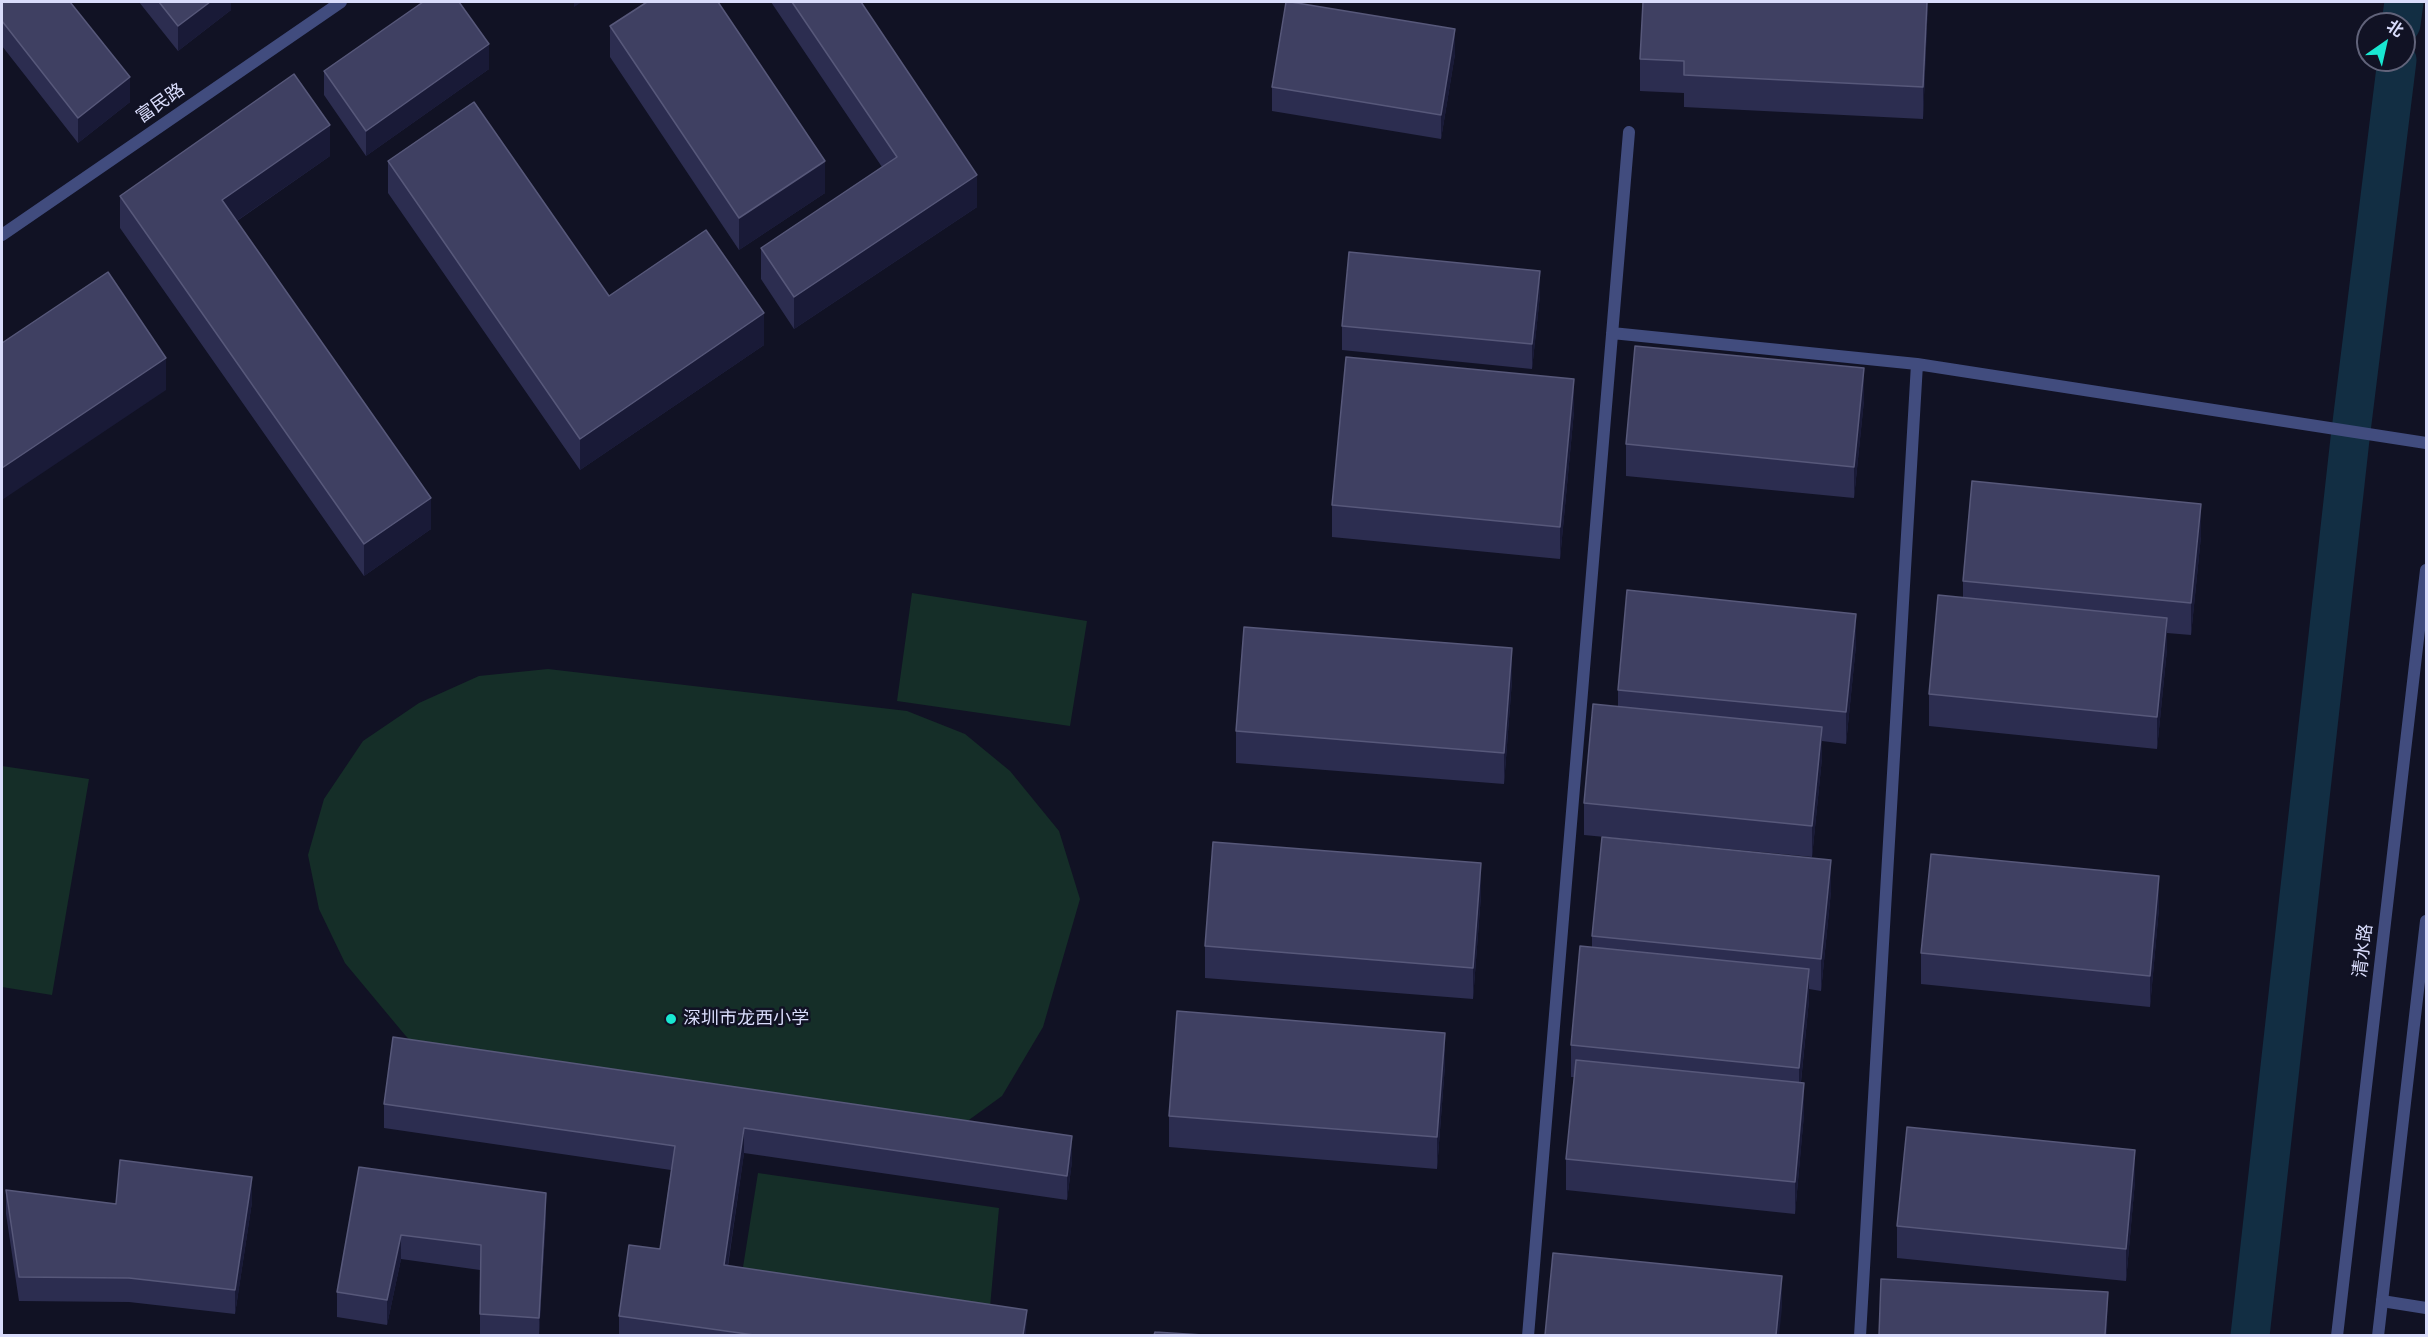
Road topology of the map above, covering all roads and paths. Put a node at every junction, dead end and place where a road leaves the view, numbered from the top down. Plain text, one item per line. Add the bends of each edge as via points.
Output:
1 (341, 2) edge
2 (1629, 132) dead end
3 (2, 236) edge
4 (1612, 333) junction
5 (1917, 364) junction
6 (2427, 443) edge
7 (2427, 570) edge
8 (2427, 921) edge
9 (2382, 1301) junction
10 (2427, 1308) edge
11 (1528, 1335) edge
12 (1860, 1335) edge
13 (2337, 1335) edge
14 (2378, 1335) edge

1 - 3 street, 富民路
2 - 4 street
4 - 5 street
4 - 11 street
5 - 6 street
5 - 12 street
7 - 13 street, 清水路
8 - 9 street
9 - 10 street
9 - 14 street

